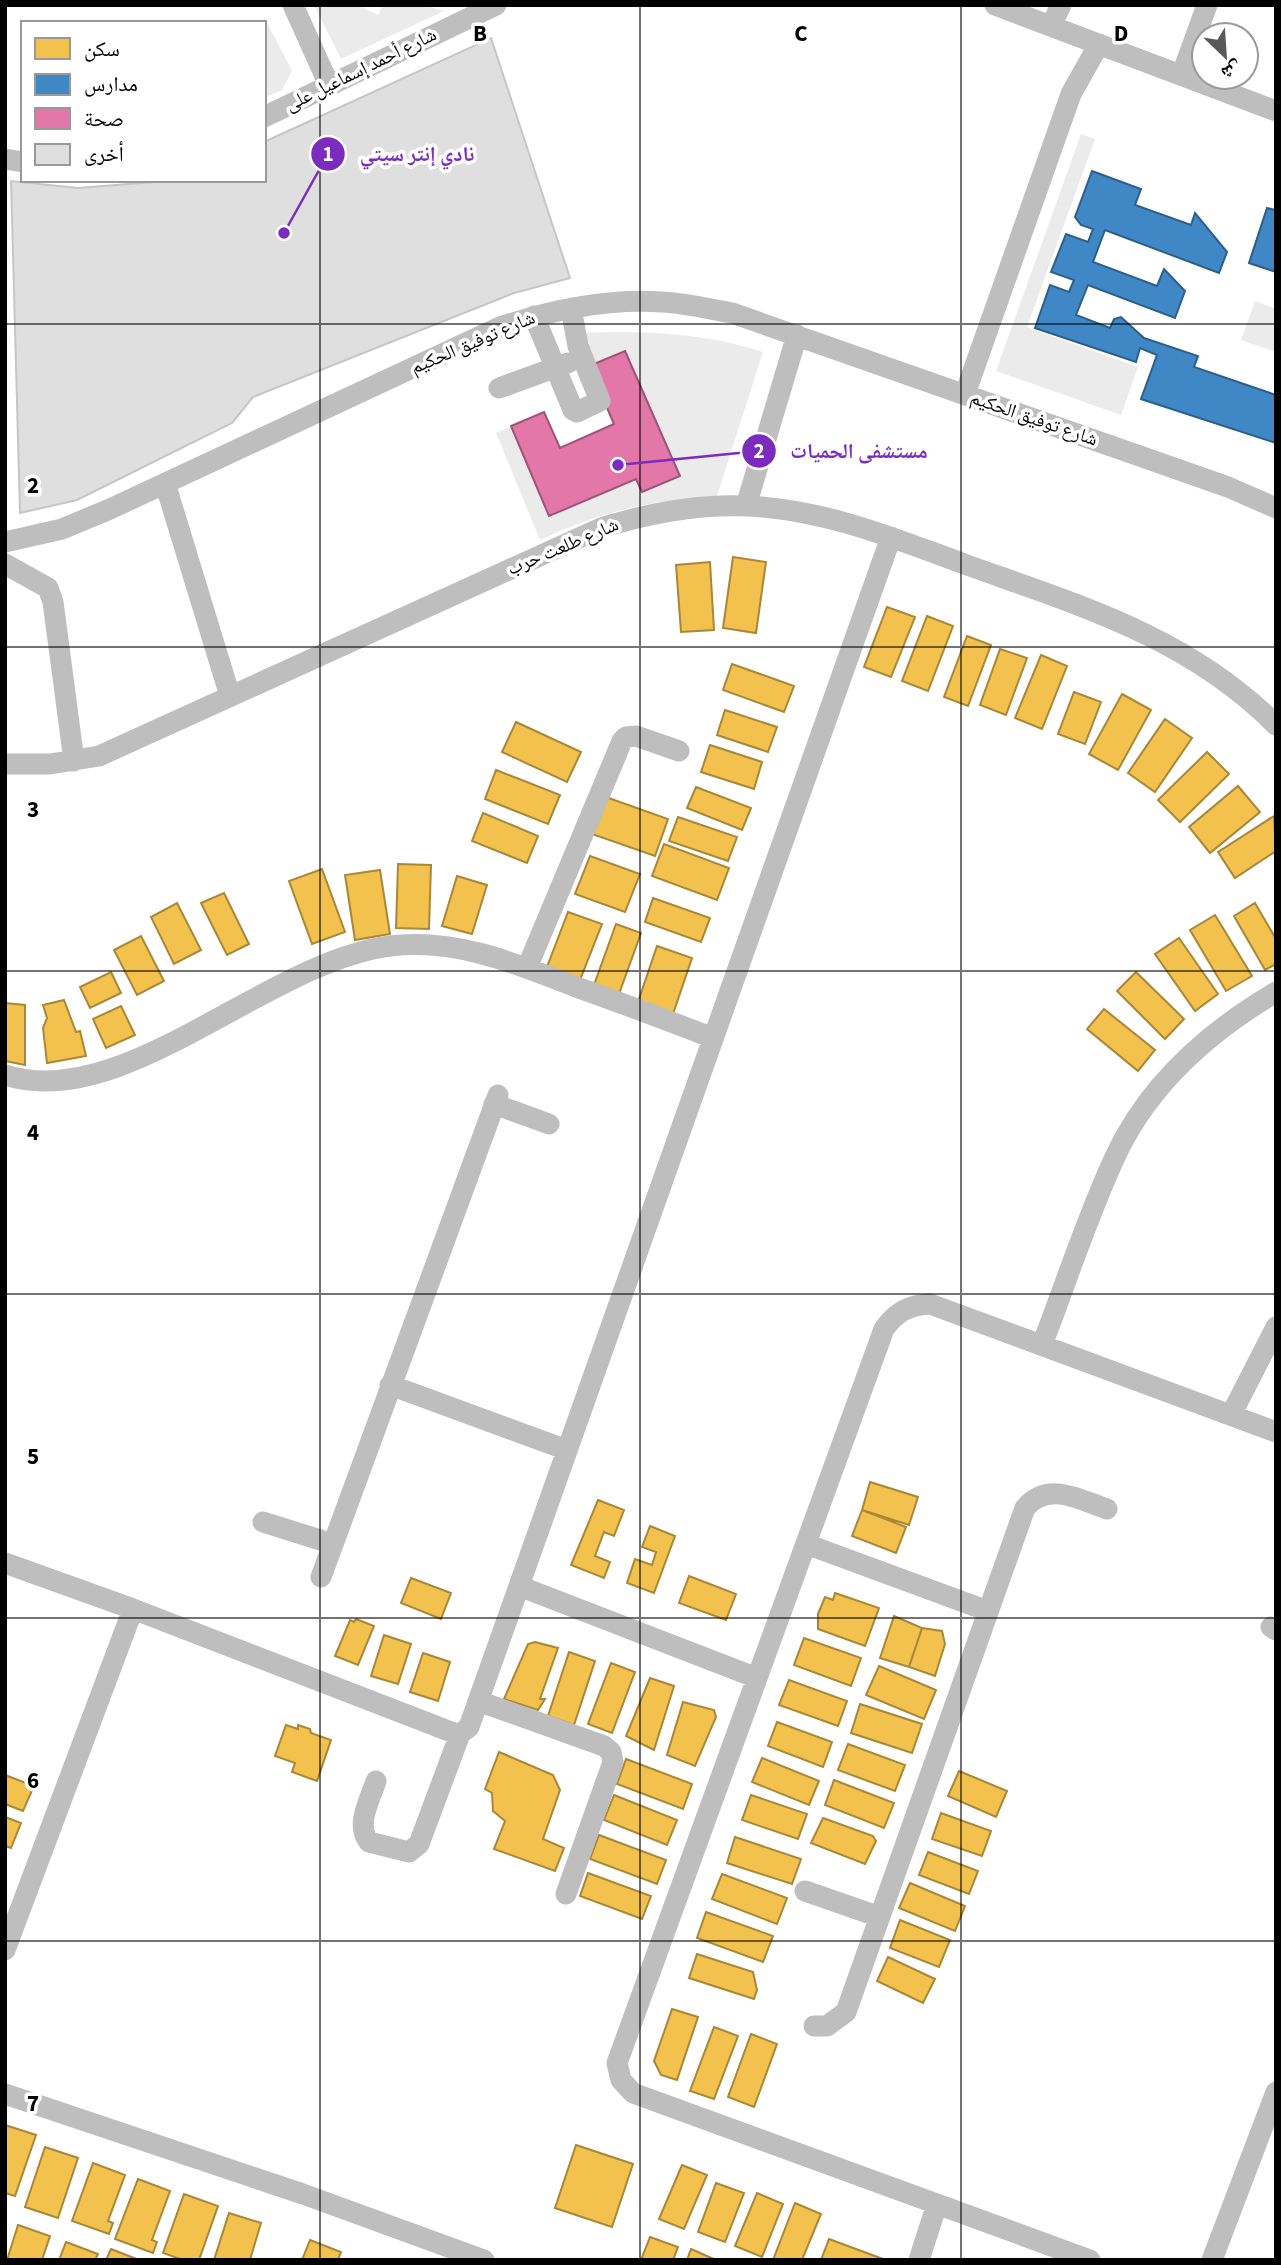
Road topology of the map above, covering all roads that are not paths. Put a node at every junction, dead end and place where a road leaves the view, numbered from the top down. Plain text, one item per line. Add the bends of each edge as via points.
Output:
1 (293, 5) edge
2 (496, 5) edge
3 (995, 5) edge
4 (1061, 5) edge
5 (1207, 5) edge
6 (1051, 26) junction
7 (1099, 44) junction
8 (1182, 74) junction
9 (329, 85) junction
10 (1276, 111) edge
11 (266, 116) edge
12 (571, 308) junction
13 (534, 316) junction
14 (797, 335) junction
15 (583, 358) junction
16 (555, 368) junction
17 (499, 388) dead end
18 (965, 394) junction
19 (165, 483) junction
20 (746, 506) junction
21 (1276, 508) edge
22 (891, 537) junction
23 (5, 542) edge
24 (5, 564) edge
25 (230, 696) junction
26 (1276, 725) edge
27 (679, 751) dead end
28 (74, 761) junction
29 (5, 764) edge
30 (527, 968) junction
31 (1276, 992) edge
32 (713, 1038) junction
33 (5, 1075) edge
34 (549, 1124) dead end
35 (1276, 1328) edge
36 (1042, 1345) junction
37 (390, 1385) junction
38 (1231, 1415) junction
39 (1276, 1432) edge
40 (567, 1450) junction
41 (1107, 1509) dead end
42 (263, 1522) dead end
43 (333, 1544) junction
44 (806, 1544) junction
45 (5, 1563) edge
46 (321, 1577) dead end
47 (519, 1587) junction
48 (133, 1609) junction
49 (988, 1611) junction
50 (757, 1678) junction
51 (478, 1701) junction
52 (460, 1734) junction
53 (376, 1782) dead end
54 (806, 1891) dead end
55 (566, 1894) dead end
56 (880, 1917) junction
57 (5, 1951) edge
58 (814, 2026) dead end
59 (1276, 2092) edge
60 (5, 2094) edge
61 (937, 2204) junction
62 (484, 2260) edge
63 (919, 2260) edge
64 (1090, 2260) edge
65 (1212, 2260) edge

1 - 9 street
2 - 9 street, شارع أحمد إسماعيل على
3 - 6 street
4 - 6 street
5 - 8 street
6 - 7 street
7 - 8 street
7 - 18 street via 1071,94
8 - 10 street
9 - 11 street, شارع أحمد إسماعيل على
12 - 13 street, شارع توفيق الحكيم
12 - 14 street, شارع توفيق الحكيم via 662,302 732,313
12 - 15 street
13 - 16 street
13 - 19 street, شارع توفيق الحكيم via 500,327
14 - 18 street, شارع توفيق الحكيم
14 - 20 street
15 - 16 street
15 - 16 street via 600,401 577,412
16 - 17 street
18 - 21 street, شارع توفيق الحكيم
19 - 23 street, شارع توفيق الحكيم via 62,529
19 - 25 street
20 - 22 street, شارع طلعت حرب via 805,512
20 - 25 street, شارع طلعت حرب via 668,511 601,528
22 - 26 street, شارع طلعت حرب via 1163,640 1229,683
22 - 32 street
24 - 28 street via 48,588
25 - 28 street, شارع طلعت حرب via 99,756
27 - 30 street via 636,736 622,741
28 - 29 street, شارع طلعت حرب
30 - 32 street
30 - 33 street via 477,951 433,944 388,946 311,968 135,1060 95,1076 52,1082
31 - 36 street via 1234,1017 1188,1056 1148,1103 1116,1155
32 - 40 street
34 - 37 street via 496,1099
35 - 38 street
36 - 38 street
36 - 44 street via 930,1304 915,1305 892,1318 884,1329
37 - 40 street
37 - 43 street
38 - 39 street
40 - 47 street
41 - 49 street via 1057,1492 1033,1498 1025,1508
42 - 43 street
43 - 46 street
44 - 49 street
44 - 50 street
45 - 48 street
47 - 50 street
47 - 51 street
48 - 52 street
48 - 57 street
49 - 56 street
50 - 61 street via 617,2063 618,2072 633,2093
51 - 52 street via 469,1727
51 - 55 street via 611,1752 613,1762
52 - 53 street via 419,1844 409,1852 364,1837 362,1823
54 - 56 street
56 - 58 street via 846,2012 827,2026
59 - 65 street
60 - 62 street
61 - 63 street
61 - 64 street

